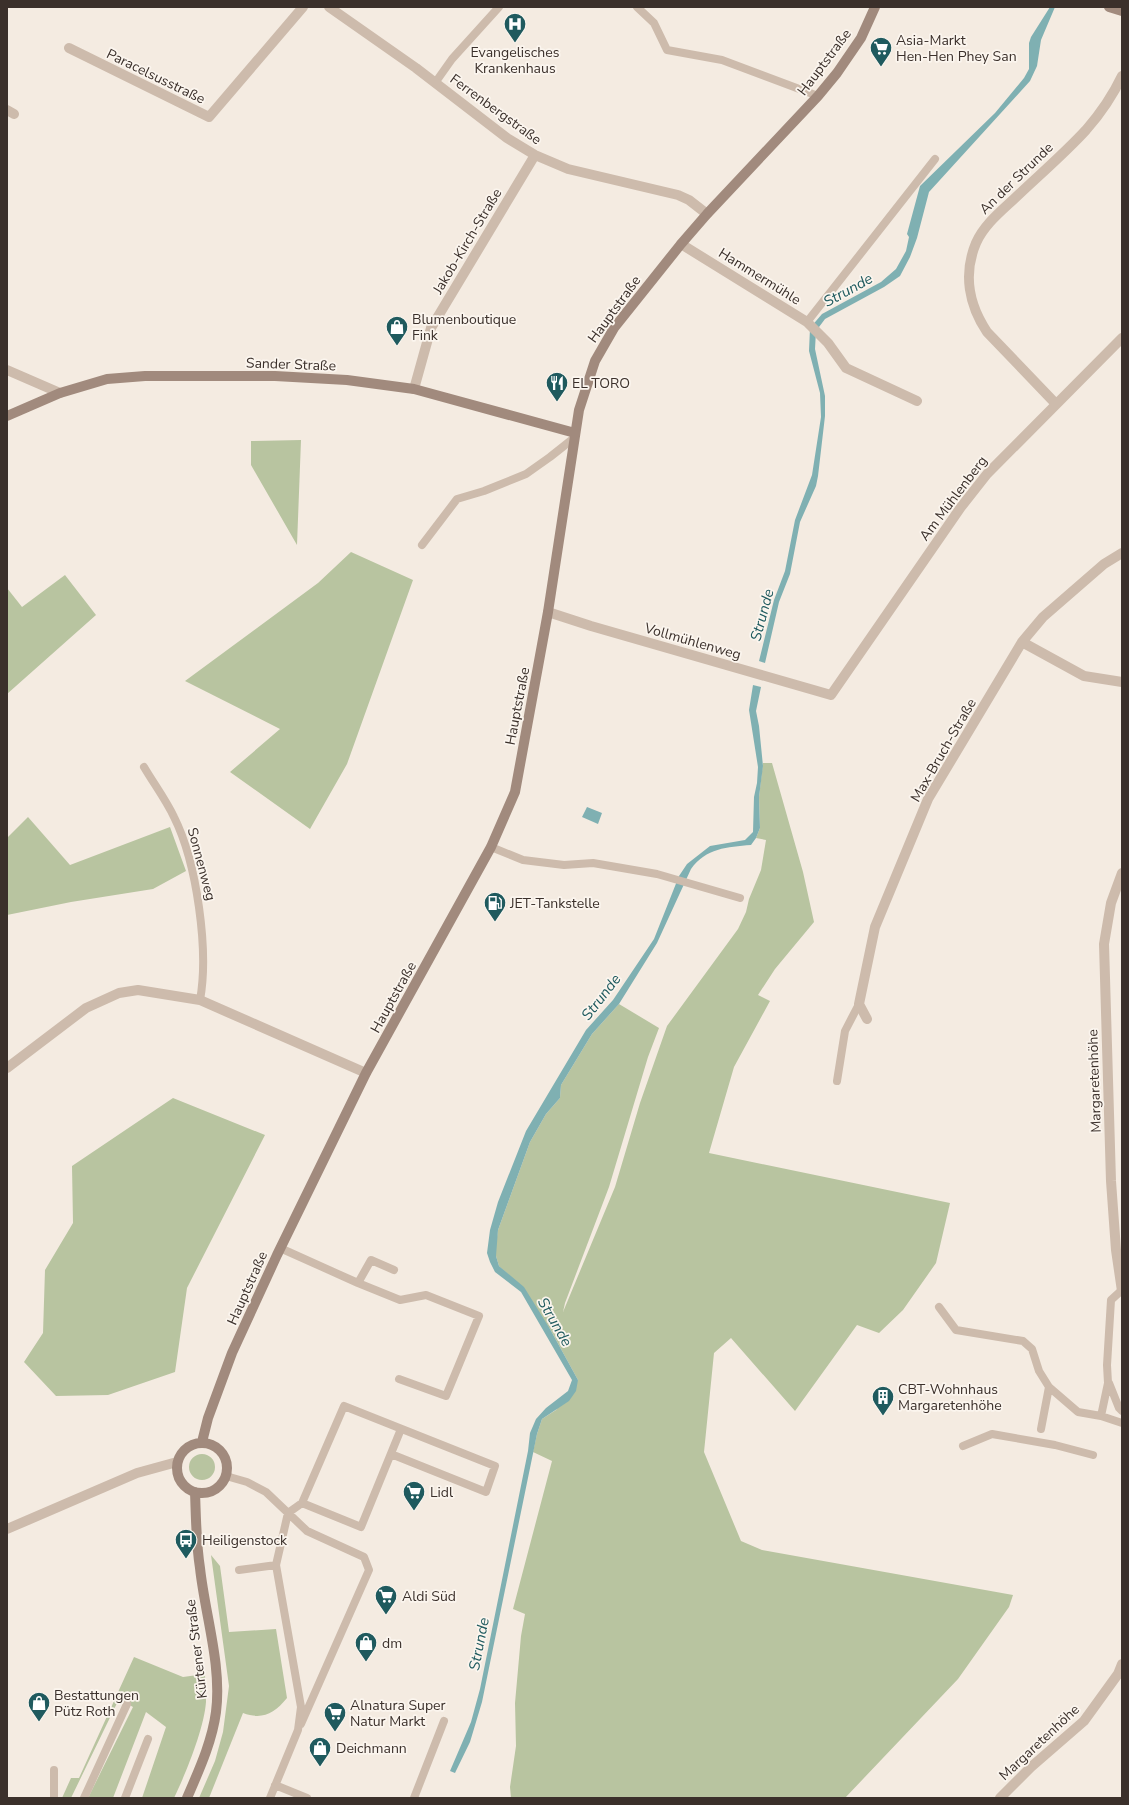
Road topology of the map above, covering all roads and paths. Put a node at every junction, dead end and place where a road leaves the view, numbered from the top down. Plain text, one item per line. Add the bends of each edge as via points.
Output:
1 (302, 7) edge
2 (329, 7) edge
3 (499, 7) edge
4 (637, 7) edge
5 (875, 7) edge
6 (1109, 7) edge
7 (1122, 11) edge
8 (69, 48) dead end
9 (1122, 76) edge
10 (435, 83) junction
11 (818, 96) junction
12 (535, 155) junction
13 (935, 159) dead end
14 (707, 214) junction
15 (681, 244) junction
16 (808, 322) junction
17 (1122, 338) edge
18 (7, 370) edge
19 (414, 389) junction
20 (60, 393) junction
21 (917, 401) dead end
22 (1056, 404) junction
23 (7, 416) edge
24 (574, 435) junction
25 (422, 545) dead end
26 (1122, 553) edge
27 (548, 612) junction
28 (1022, 642) junction
29 (1122, 682) edge
30 (831, 696) joint
31 (144, 767) dead end
32 (491, 847) junction
33 (1122, 873) edge
34 (740, 898) dead end
35 (200, 1000) junction
36 (859, 1004) junction
37 (867, 1019) dead end
38 (7, 1068) edge
39 (366, 1073) junction
40 (837, 1081) dead end
41 (280, 1248) junction
42 (1119, 1250) edge
43 (394, 1270) dead end
44 (358, 1284) junction
45 (1122, 1291) edge
46 (939, 1307) dead end
47 (399, 1379) dead end
48 (1108, 1383) junction
49 (1049, 1387) junction
50 (1122, 1411) edge
51 (1101, 1416) junction
52 (1122, 1423) edge
53 (402, 1429) junction
54 (1041, 1430) dead end
55 (202, 1442) junction
56 (962, 1446) dead end
57 (391, 1454) junction
58 (1093, 1455) dead end
59 (177, 1462) junction
60 (226, 1476) junction
61 (196, 1492) junction
62 (302, 1503) junction
63 (288, 1514) junction
64 (7, 1529) edge
65 (276, 1565) junction
66 (239, 1570) dead end
67 (1122, 1664) edge
68 (127, 1704) dead end
69 (444, 1721) dead end
70 (298, 1730) junction
71 (148, 1739) dead end
72 (54, 1770) dead end
73 (275, 1785) junction
74 (54, 1798) edge
75 (84, 1798) edge
76 (125, 1798) edge
77 (187, 1798) edge
78 (270, 1798) edge
79 (307, 1798) edge
80 (414, 1798) edge
81 (1000, 1798) edge

1 - 8 street, Paracelsusstraße via 209,117
2 - 10 street, Ferrenbergstraße
3 - 10 lane via 458,52
4 - 11 lane via 654,23 667,50 722,60
5 - 11 main road, Hauptstraße via 861,38
6 - 7 main road
9 - 22 street, An der Strunde via 1102,110 1086,130 990,222 977,242 971,259 971,303 978,319 987,332
10 - 12 street, Ferrenbergstraße
11 - 14 main road, Hauptstraße
12 - 14 street, Ferrenbergstraße via 568,169 678,195
12 - 19 street, Jakob-Kirch-Straße via 431,328
13 - 16 lane
14 - 15 main road, Hauptstraße
15 - 16 street, Hammermühle
15 - 24 main road, Hauptstraße via 602,346 580,402
16 - 21 street, Hammermühle via 828,343 846,368
17 - 22 street, Am Mühlenberg
18 - 20 street
19 - 20 main road, Sander Straße via 347,380 275,376 145,376 107,379
19 - 24 main road, Sander Straße
20 - 23 main road, Sander Straße
22 - 30 street, Am Mühlenberg via 987,474 961,507
24 - 25 lane via 526,474 457,499
24 - 27 main road, Hauptstraße
26 - 28 street, Max-Bruch-Straße via 1104,564 1044,617
27 - 30 street, Vollmühlenweg
27 - 32 main road, Hauptstraße via 515,792
28 - 29 street via 1084,676
28 - 36 street, Max-Bruch-Straße via 928,799 875,927
31 - 35 lane, Sonnenweg via 175,818 193,872 200,916 203,984
32 - 34 lane via 523,860 564,865 593,863 657,874
32 - 39 main road, Hauptstraße
33 - 42 street, Margaretenhöhe via 1111,903 1104,944 1111,1181
35 - 38 street via 138,990 119,993 86,1008
35 - 39 street
36 - 37 street
36 - 40 lane, Max-Bruch-Straße via 845,1031
39 - 41 main road, Hauptstraße
41 - 44 lane
41 - 55 main road, Hauptstraße via 232,1352
42 - 45 street, Margaretenhöhe
43 - 44 lane via 371,1260
44 - 47 lane via 400,1300 426,1295 479,1316 446,1396
45 - 48 lane via 1111,1300
46 - 49 lane via 956,1330 1023,1341 1032,1350 1039,1371
48 - 50 lane
48 - 51 lane
49 - 51 lane via 1078,1412
49 - 54 lane
51 - 52 lane
53 - 57 lane
53 - 57 lane via 495,1466 486,1492
53 - 62 lane via 344,1406
55 - 59 main road via 188,1447
55 - 60 main road via 216,1446 223,1454 227,1463
56 - 58 lane via 992,1434
57 - 62 lane via 361,1527
59 - 61 main road via 182,1483
59 - 64 street via 137,1473
60 - 61 main road via 215,1489
60 - 63 lane via 247,1482 266,1492
61 - 77 main road, Kürtener Straße via 199,1567 217,1691 211,1738
62 - 63 lane
63 - 65 lane
63 - 70 lane via 307,1531 364,1557 369,1570
65 - 66 lane
65 - 70 lane via 301,1707
67 - 81 street, Margaretenhöhe via 1118,1674 1084,1721
68 - 75 lane
69 - 80 lane
70 - 73 lane
71 - 76 lane
72 - 74 lane
73 - 78 lane
73 - 79 lane

